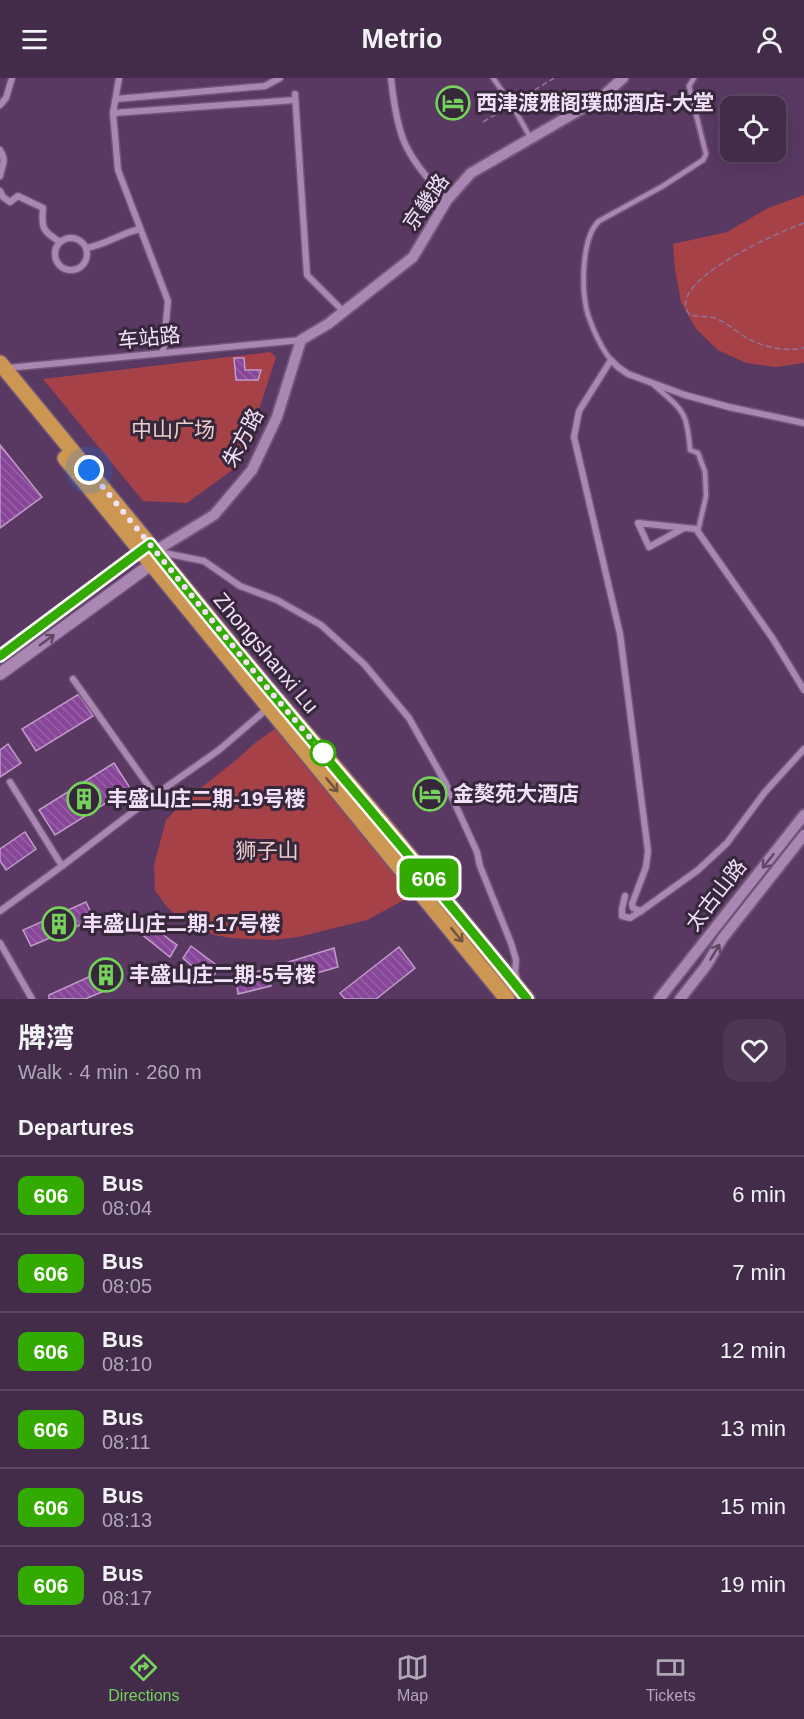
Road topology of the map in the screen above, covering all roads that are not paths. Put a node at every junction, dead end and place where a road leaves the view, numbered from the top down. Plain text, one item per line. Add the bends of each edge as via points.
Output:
1 (12, 78) edge
2 (119, 78) edge
3 (280, 78) edge
4 (391, 78) edge
5 (493, 78) edge
6 (623, 78) edge
7 (694, 78) edge
8 (116, 99) junction
9 (0, 105) edge
10 (113, 113) junction
11 (530, 137) junction
12 (0, 150) edge
13 (0, 176) edge
14 (0, 191) edge
15 (447, 200) junction
16 (140, 229) junction
17 (60, 242) junction
18 (86, 248) junction
19 (343, 311) junction
20 (301, 340) junction
21 (163, 353) junction
22 (611, 360) junction
23 (1, 369) edge
24 (652, 383) junction
25 (804, 423) edge
26 (684, 528) junction
27 (698, 531) junction
28 (152, 553) junction
29 (0, 656) edge
30 (0, 674) edge
31 (73, 679) dead end
32 (804, 690) edge
33 (269, 708) junction
34 (804, 748) edge
35 (10, 782) dead end
36 (155, 795) junction
37 (804, 815) edge
38 (804, 835) edge
39 (62, 866) junction
40 (625, 896) dead end
41 (0, 911) edge
42 (641, 911) junction
43 (0, 943) edge
44 (524, 995) edge
45 (32, 999) edge
46 (507, 999) edge
47 (659, 999) edge
48 (680, 999) edge

1 - 9 street
2 - 8 street
3 - 8 street via 265,86
4 - 15 street via 404,140 420,169
5 - 11 lane
6 - 11 street, 京畿路 via 602,96
7 - 22 lane via 689,86 706,154 703,160 599,221 589,238 584,280 588,315
8 - 10 street
10 - 16 street via 118,170
10 - 19 street via 295,97 307,275
11 - 15 street, 京畿路 via 471,173
12 - 13 street via 4,165
14 - 17 street via 10,202 18,196 43,208 43,228
15 - 19 street, 京畿路 via 413,257
16 - 18 street
16 - 21 street via 168,302
17 - 18 street via 74,238
17 - 18 street via 55,259 67,270 81,267 87,258
19 - 20 street, 京畿路
20 - 21 street, 车站路
20 - 28 street, 朱方路 via 277,417 252,470 214,515
21 - 23 street, 车站路
22 - 24 street via 628,374
22 - 42 street via 579,411 574,437 620,634 648,851 632,904 633,909
23 - 28 main road
23 - 28 main road, Zhongshanxi Lu via 89,470
24 - 25 street via 729,407
24 - 27 lane via 682,410 688,423 690,450 698,453 705,472 706,496
26 - 26 street via 661,525 638,523 649,547
26 - 27 street
27 - 32 street
28 - 29 main road, 朱方路
30 -> 28 main road, 朱方路
28 - 33 main road, Zhongshanxi Lu
28 - 44 main road, Zhongshanxi Lu
28 - 44 street via 204,561 240,586 277,600 321,626 372,673 409,718 445,782 477,852 511,943 515,972
31 - 36 street
33 - 36 street via 219,750
33 -> 46 main road, Zhongshanxi Lu
34 - 42 street via 727,843 698,870
35 - 39 street
36 - 39 street
37 -> 47 street, 太古山路
48 -> 38 street, 太古山路
39 - 41 street
40 - 42 street via 622,916 630,918
43 - 45 street

